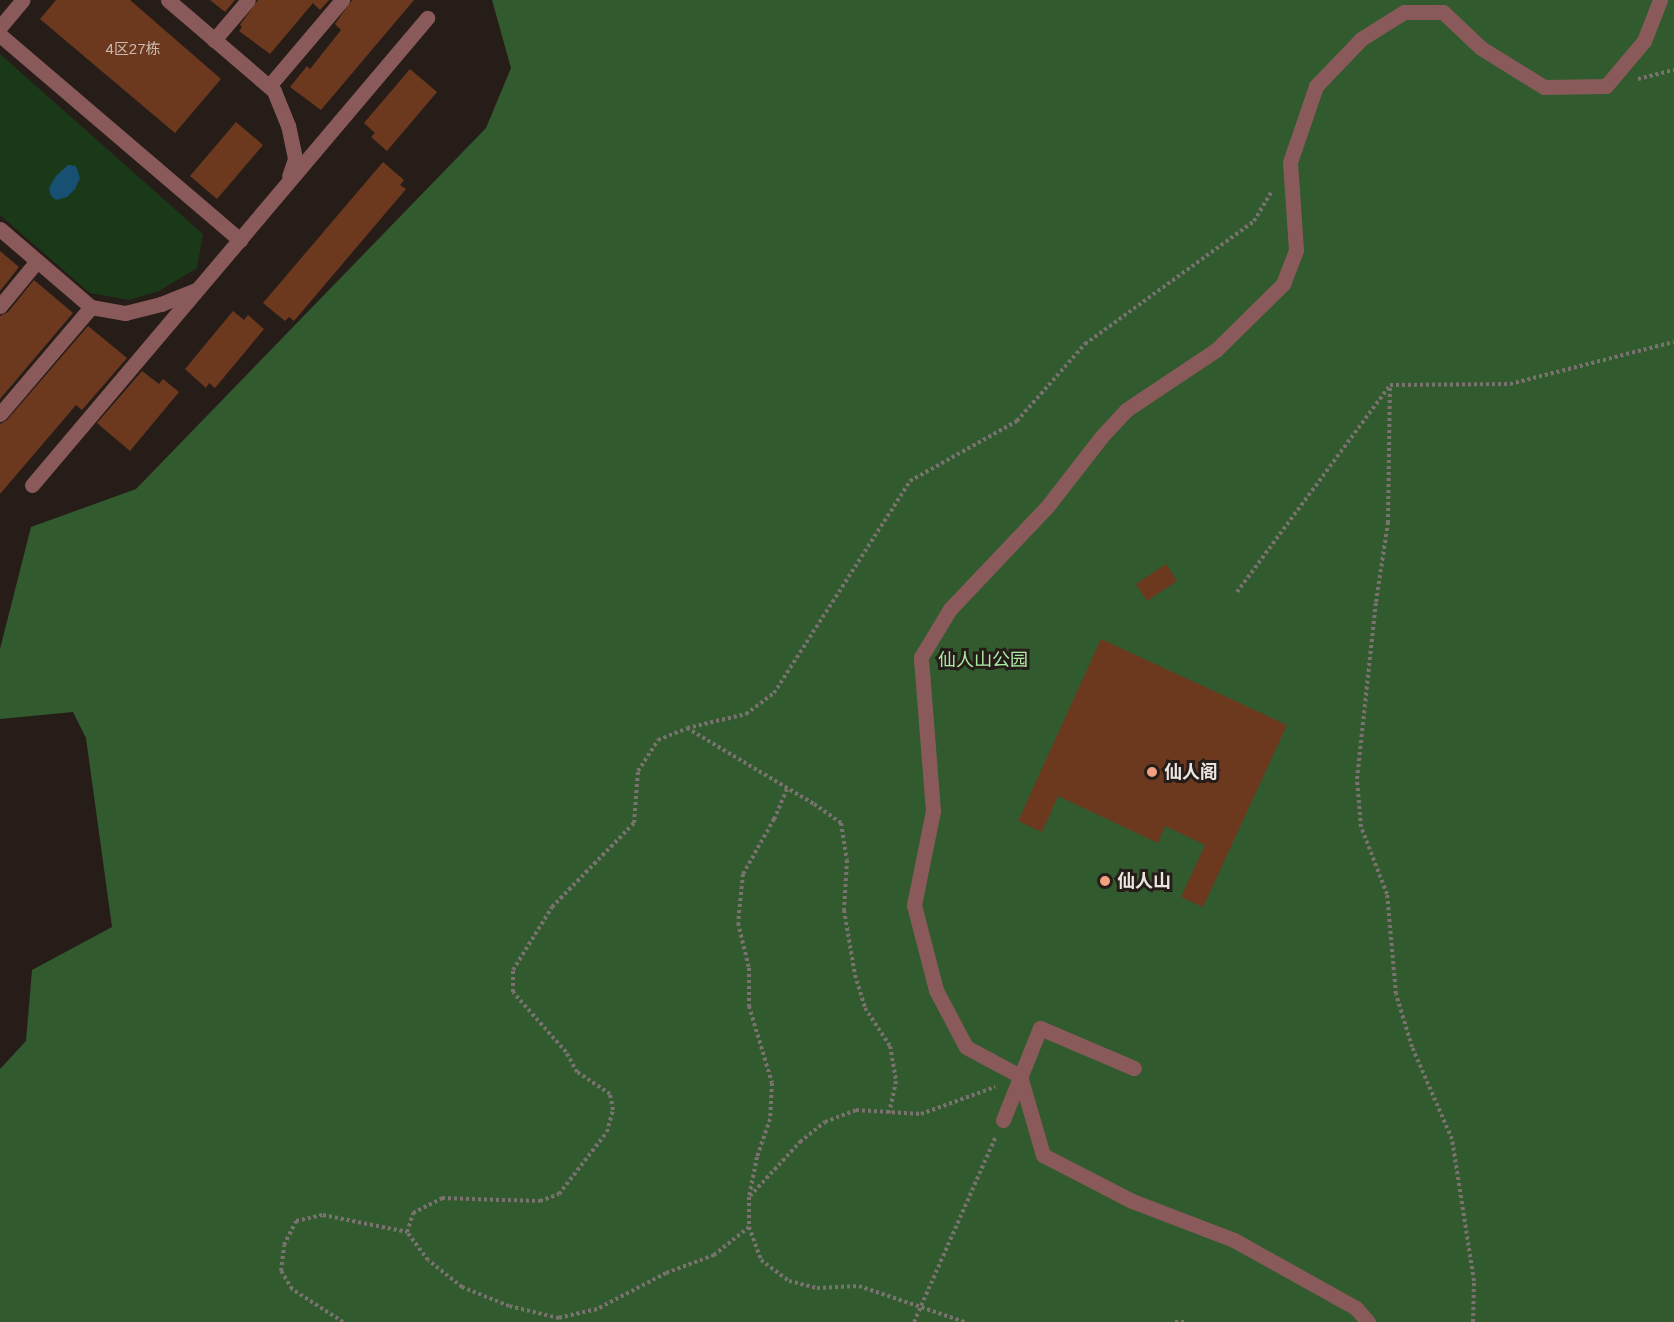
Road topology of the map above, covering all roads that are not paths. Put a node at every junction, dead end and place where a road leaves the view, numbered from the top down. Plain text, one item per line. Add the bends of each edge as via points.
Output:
1 (23, 0) edge
2 (168, 0) edge
3 (248, 0) edge
4 (342, 0) edge
5 (1660, 0) edge
6 (427, 18) dead end
7 (0, 27) edge
8 (0, 35) edge
9 (214, 40) junction
10 (269, 86) junction
11 (284, 187) junction
12 (0, 230) edge
13 (240, 240) junction
14 (37, 261) junction
15 (198, 288) junction
16 (0, 306) edge
17 (91, 307) junction
18 (0, 414) edge
19 (32, 485) dead end
20 (1134, 1068) dead end
21 (1020, 1076) junction
22 (1003, 1120) road end
23 (1368, 1322) edge

1 - 7 lane
2 - 9 lane
3 - 9 lane
4 - 10 lane
5 - 21 lane via 1644,41 1606,86 1544,87 1481,48 1443,12 1404,12 1361,39 1316,86 1290,162 1296,250 1283,284 1216,350 1126,410 1046,508 950,609 932,638 921,657 933,811 914,905 936,990 966,1047
6 - 11 lane
8 - 13 lane
9 - 10 lane
10 - 11 lane via 288,125 296,159
11 - 13 lane
12 - 14 lane
13 - 15 lane
14 - 16 lane
14 - 17 lane
15 - 17 lane via 161,304 125,313
15 - 19 lane
17 - 18 lane
20 - 21 lane via 1040,1028
21 - 22 lane
21 - 23 lane via 1043,1155 1132,1201 1234,1240 1356,1308

